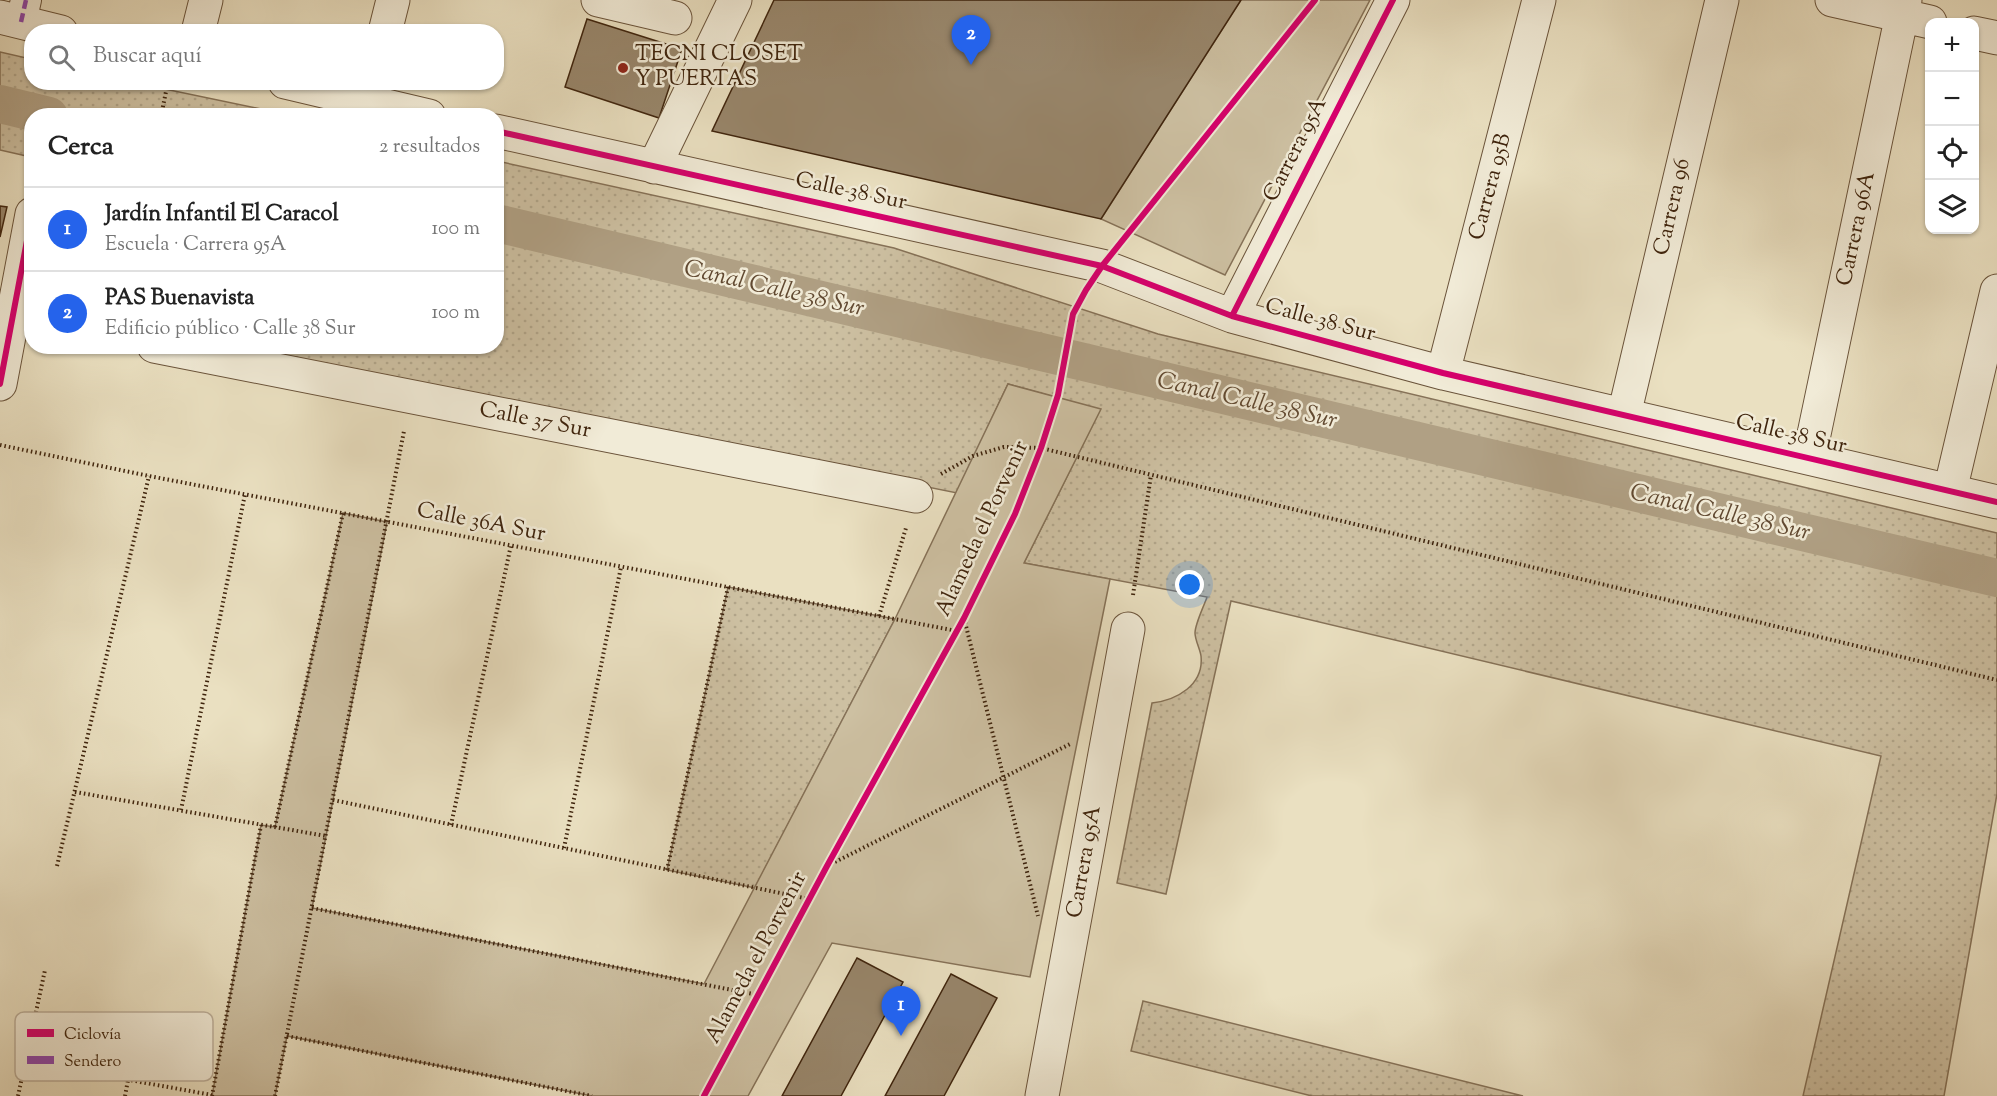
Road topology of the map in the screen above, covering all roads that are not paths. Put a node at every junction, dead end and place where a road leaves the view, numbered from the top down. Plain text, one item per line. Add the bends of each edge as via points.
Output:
1 (206, 0) edge
2 (393, 0) edge
3 (598, 0) edge
4 (735, 0) edge
5 (1393, 0) edge
6 (1539, 0) edge
7 (1722, 0) edge
8 (1832, 0) edge
9 (15, 13) edge
10 (1912, 13) edge
11 (675, 18) dead end
12 (42, 24) edge
13 (200, 24) edge
14 (388, 24) edge
15 (1979, 34) edge
16 (1997, 38) edge
17 (354, 90) edge
18 (371, 92) edge
19 (410, 108) edge
20 (504, 133) edge
21 (654, 167) junction
22 (24, 263) edge
23 (1997, 291) edge
24 (1232, 316) junction
25 (13, 330) edge
26 (194, 354) edge
27 (1443, 373) junction
28 (0, 384) edge
29 (1624, 415) junction
30 (1809, 458) junction
31 (1950, 491) junction
32 (916, 496) road end
33 (1997, 502) edge
34 (1128, 628) road end
35 (1042, 1096) edge

1 - 13 street
2 - 14 street
3 - 11 street
4 - 21 street
5 - 24 street, Carrera 95A
6 - 27 street, Carrera 95B
7 - 29 street, Carrera 96
8 - 10 street
9 - 12 street
10 - 30 street, Carrera 96A
15 - 16 street
17 - 18 street
18 - 19 street
20 - 21 street, Calle 38 Sur
21 - 24 street, Calle 38 Sur via 1102,266
22 - 25 street
23 - 31 street
24 - 27 street, Calle 38 Sur
25 - 28 street
26 - 32 street, Calle 37 Sur
27 - 29 street, Calle 38 Sur
29 - 30 street, Calle 38 Sur
30 - 31 street, Calle 38 Sur
31 - 33 street, Calle 38 Sur
34 - 35 street, Carrera 95A

